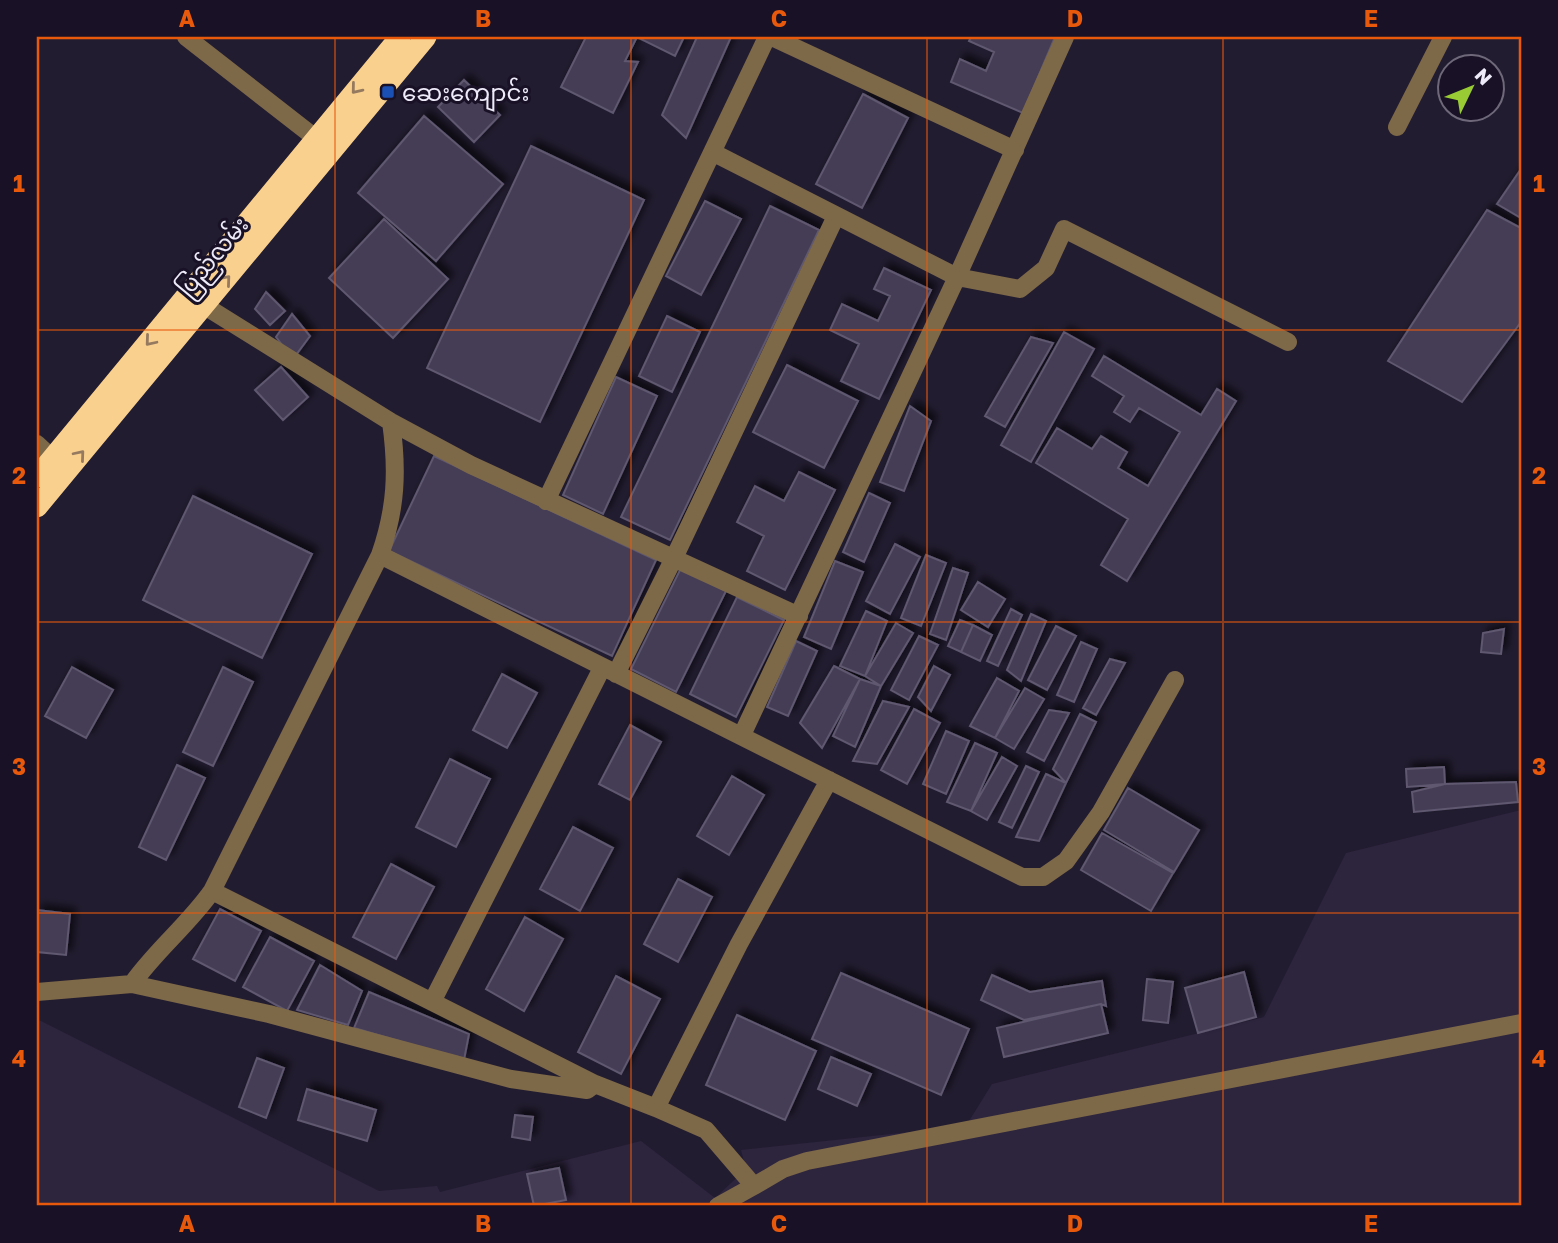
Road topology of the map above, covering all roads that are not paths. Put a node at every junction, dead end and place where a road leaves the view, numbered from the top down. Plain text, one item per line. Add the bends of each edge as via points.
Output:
1 (186, 37) edge
2 (400, 37) edge
3 (426, 37) edge
4 (770, 37) edge
5 (1065, 37) edge
6 (1443, 37) edge
7 (1397, 127) dead end
8 (324, 145) junction
9 (1014, 150) junction
10 (714, 153) junction
11 (836, 216) junction
12 (957, 277) junction
13 (196, 300) junction
14 (1288, 342) dead end
15 (391, 422) junction
16 (45, 451) edge
17 (37, 477) edge
18 (546, 501) junction
19 (37, 507) edge
20 (380, 555) junction
21 (675, 556) junction
22 (799, 615) junction
23 (609, 671) junction
24 (1175, 680) dead end
25 (741, 736) junction
26 (829, 780) junction
27 (212, 891) junction
28 (132, 984) junction
29 (37, 992) edge
30 (432, 1002) junction
31 (1521, 1023) edge
32 (595, 1084) junction
33 (656, 1108) junction
34 (754, 1186) junction
35 (718, 1206) edge

1 - 8 street
2 -> 8 highway, ပြည်လမ်း
3 - 8 highway, ပြည်လမ်း
4 - 9 street
4 - 10 street
5 - 9 street
6 - 7 street
8 - 13 highway, ပြည်လမ်း
9 - 12 street
10 - 11 street
10 - 18 street
11 - 12 street
11 - 21 street
12 - 14 street via 1020,289 1046,268 1064,229
12 - 22 street
13 - 15 street
13 -> 16 highway, ပြည်လမ်း
19 -> 13 highway, ပြည်လမ်း
15 - 18 street
15 - 20 street via 396,474 393,508
16 - 17 highway, ပြည်လမ်း
18 - 21 street
20 - 23 street
20 - 27 street
21 - 22 street
21 - 23 street
22 - 25 street
23 - 25 street
23 - 30 street
24 - 26 street via 1101,812 1066,861 1034,880
25 - 26 street
26 - 33 street
27 - 28 street
27 - 30 street
28 - 29 street
28 - 32 street via 269,1014 511,1079 587,1090
30 - 32 street
31 - 34 street via 807,1161
32 - 33 street
33 - 34 street via 706,1130
34 - 35 street

